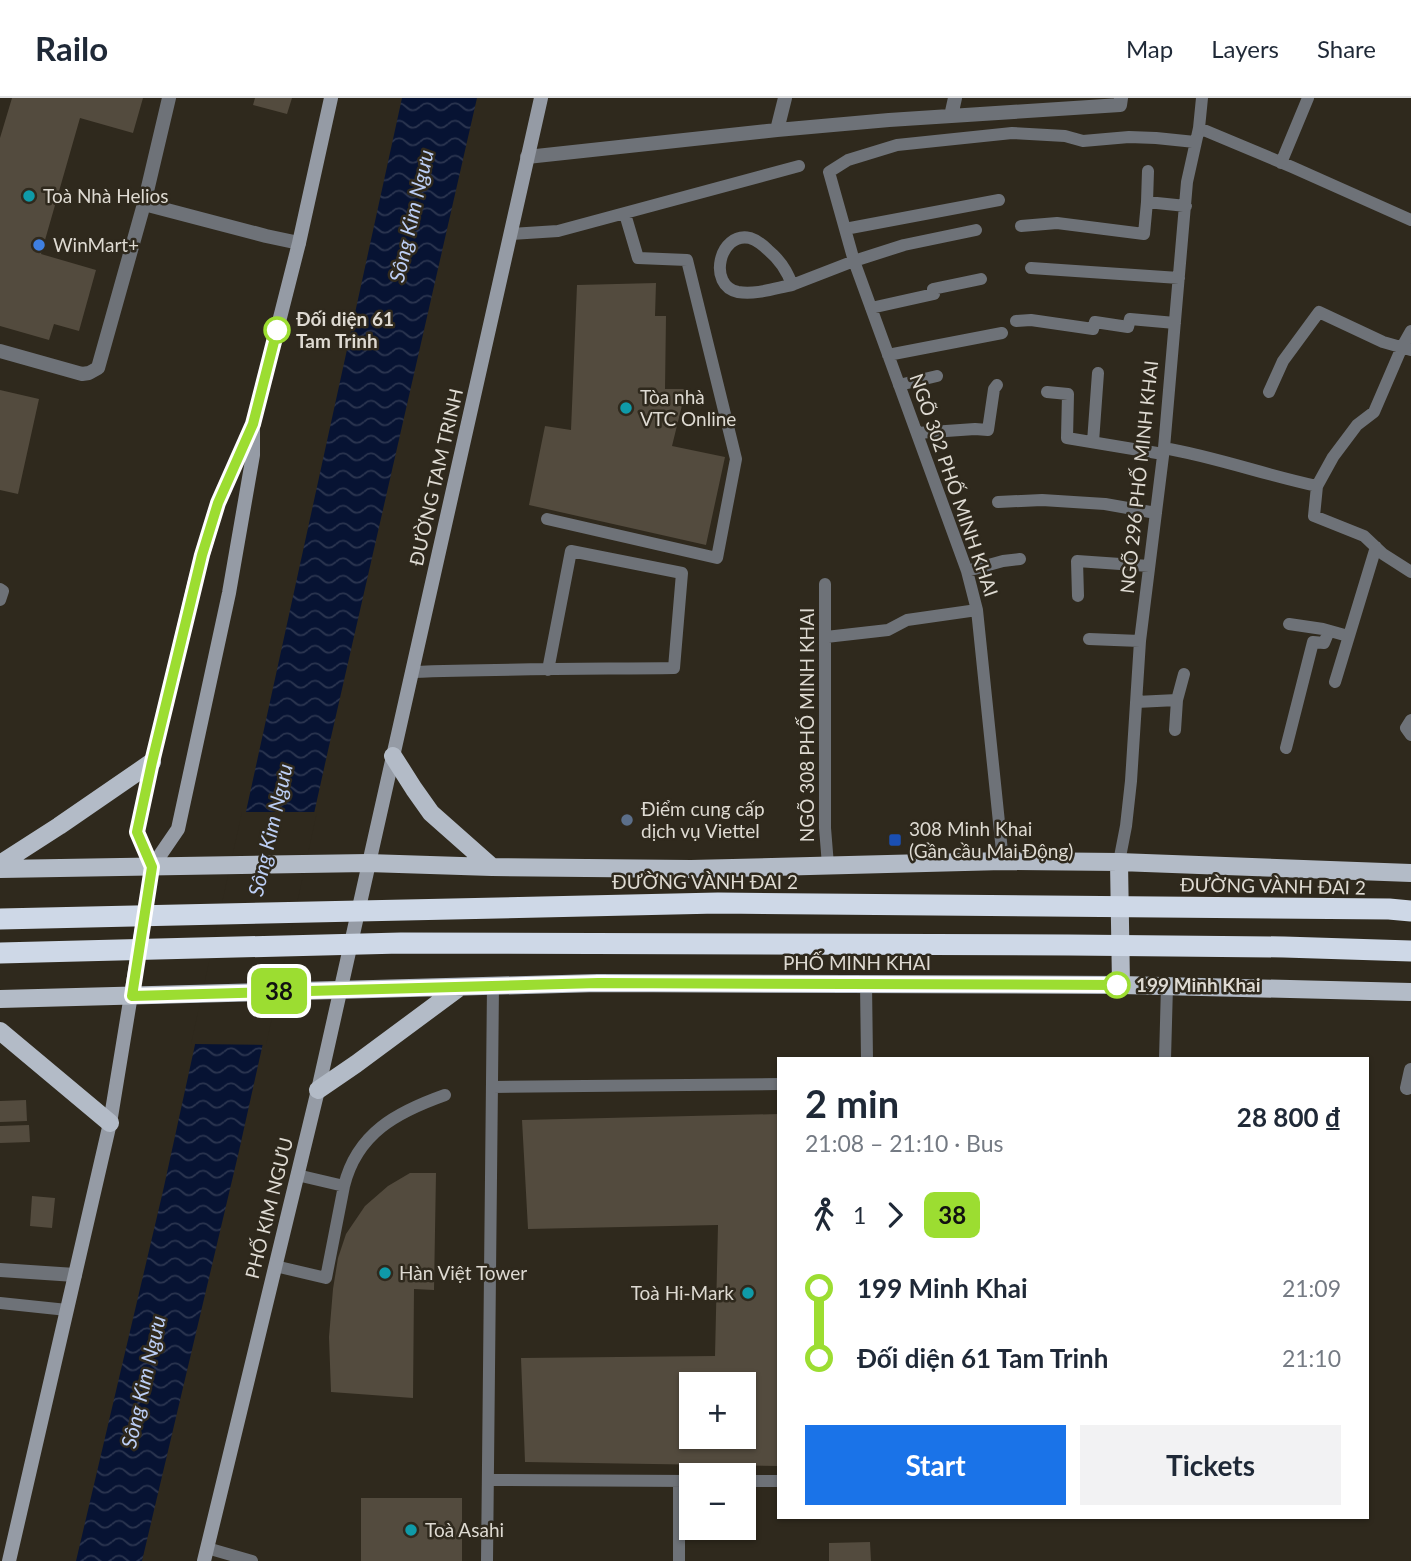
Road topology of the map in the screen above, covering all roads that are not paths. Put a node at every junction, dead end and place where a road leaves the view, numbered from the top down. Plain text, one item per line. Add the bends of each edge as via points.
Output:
1 (169, 98) edge
2 (331, 98) edge
3 (541, 98) edge
4 (785, 98) edge
5 (955, 98) edge
6 (1121, 98) edge
7 (1202, 98) edge
8 (1308, 98) edge
9 (951, 116) junction
10 (1199, 128) junction
11 (777, 130) junction
12 (1195, 142) junction
13 (527, 157) junction
14 (1281, 163) junction
15 (799, 166) dead end
16 (1148, 171) dead end
17 (999, 200) dead end
18 (1147, 202) junction
19 (144, 204) junction
20 (1186, 206) junction
21 (625, 214) junction
22 (1410, 218) edge
23 (1021, 226) dead end
24 (845, 229) junction
25 (976, 230) dead end
26 (511, 234) junction
27 (299, 243) junction
28 (854, 261) junction
29 (1031, 268) dead end
30 (1179, 278) junction
31 (981, 279) dead end
32 (792, 285) junction
33 (871, 308) junction
34 (1016, 321) dead end
35 (1175, 323) junction
36 (1411, 331) edge
37 (1002, 333) dead end
38 (1407, 348) edge
39 (0, 351) edge
40 (888, 355) junction
41 (1098, 373) dead end
42 (937, 376) dead end
43 (899, 385) junction
44 (998, 385) dead end
45 (1047, 392) dead end
46 (1269, 392) dead end
47 (253, 424) junction
48 (917, 433) junction
49 (1093, 442) junction
50 (1163, 451) junction
51 (1317, 486) junction
52 (998, 502) dead end
53 (1156, 513) junction
54 (547, 519) dead end
55 (1376, 547) junction
56 (1020, 559) dead end
57 (1149, 566) junction
58 (967, 571) junction
59 (1411, 572) edge
60 (825, 584) dead end
61 (0, 589) edge
62 (1077, 596) dead end
63 (0, 600) edge
64 (977, 610) junction
65 (1289, 624) dead end
66 (1329, 631) junction
67 (1348, 636) junction
68 (826, 637) junction
69 (1089, 639) dead end
70 (1140, 641) junction
71 (548, 670) junction
72 (412, 671) junction
73 (1184, 674) dead end
74 (1335, 682) dead end
75 (1177, 700) junction
76 (1136, 702) junction
77 (1411, 720) edge
78 (1175, 730) dead end
79 (1411, 734) edge
80 (1286, 748) dead end
81 (393, 756) junction
82 (152, 762) junction
83 (1003, 861) junction
84 (1119, 862) junction
85 (368, 863) junction
86 (0, 864) edge
87 (828, 865) junction
88 (152, 867) junction
89 (492, 867) junction
90 (0, 869) edge
91 (1411, 873) edge
92 (1411, 911) edge
93 (0, 919) edge
94 (1411, 951) edge
95 (0, 953) edge
96 (866, 984) junction
97 (1121, 985) junction
98 (493, 986) junction
99 (1167, 986) junction
100 (460, 987) junction
101 (340, 990) junction
102 (1411, 992) edge
103 (132, 996) junction
104 (0, 999) edge
105 (0, 1031) edge
106 (867, 1057) edge
107 (1165, 1057) edge
108 (1411, 1070) edge
109 (777, 1084) edge
110 (492, 1087) junction
111 (1407, 1088) dead end
112 (318, 1090) junction
113 (445, 1095) dead end
114 (110, 1123) junction
115 (298, 1175) junction
116 (344, 1186) junction
117 (275, 1266) junction
118 (0, 1270) edge
119 (75, 1275) junction
120 (0, 1303) edge
121 (67, 1310) junction
122 (488, 1480) junction
123 (679, 1481) edge
124 (756, 1481) edge
125 (777, 1481) edge
126 (681, 1540) edge
127 (205, 1554) edge
128 (9, 1561) edge
129 (252, 1561) edge
130 (487, 1561) edge
131 (679, 1561) edge

1 - 19 street
2 - 27 main road
3 - 13 main road, ĐƯỜNG TAM TRINH
4 - 11 street
5 - 9 street
6 - 9 street via 1119,105
7 - 10 lane, NGÕ 296 PHỐ MINH KHAI
8 - 14 lane
9 - 11 street
10 - 12 lane, NGÕ 296 PHỐ MINH KHAI
10 - 14 lane
11 - 13 street
12 - 20 lane, NGÕ 296 PHỐ MINH KHAI
12 - 24 lane, NGÕ 302 PHỐ MINH KHAI via 1129,137 1083,141 1012,133 897,145 848,160 830,172
13 - 26 main road, ĐƯỜNG TAM TRINH
14 - 22 lane
15 - 21 lane
16 - 18 lane
17 - 24 lane
18 - 20 lane
18 - 23 lane via 1144,234 1057,223
19 - 27 street
19 - 39 street via 97,368 82,373
20 - 30 lane, NGÕ 296 PHỐ MINH KHAI
21 - 26 lane via 558,231
21 - 54 lane via 638,258 687,260 736,459 717,558
24 - 28 lane, NGÕ 302 PHỐ MINH KHAI
25 - 28 lane
26 - 72 main road, ĐƯỜNG TAM TRINH
27 - 47 main road
28 - 32 lane
28 - 33 lane, NGÕ 302 PHỐ MINH KHAI
29 - 30 lane
30 - 35 lane, NGÕ 296 PHỐ MINH KHAI
31 - 33 lane
32 - 32 lane via 786,268 759,243 740,238 724,251 719,273 728,288 748,292
33 - 40 lane, NGÕ 302 PHỐ MINH KHAI
34 - 35 lane via 1093,329 1095,322 1128,327 1130,319
35 - 50 lane, NGÕ 296 PHỐ MINH KHAI
36 - 38 lane
37 - 40 lane
38 - 46 lane via 1383,342 1319,312 1283,361
38 - 51 lane via 1374,412 1357,425
40 - 43 lane, NGÕ 302 PHỐ MINH KHAI
41 - 49 lane
42 - 43 lane
43 - 48 lane, NGÕ 302 PHỐ MINH KHAI
44 - 48 lane via 988,430
45 - 49 lane via 1068,394 1066,438
47 - 82 main road via 218,503
47 - 88 main road via 253,455 229,593 178,829
48 - 58 lane, NGÕ 302 PHỐ MINH KHAI
49 - 50 lane
50 - 51 lane via 1195,453
50 - 53 lane, NGÕ 296 PHỐ MINH KHAI
51 - 55 lane via 1314,516 1364,536
52 - 53 lane via 1055,500
53 - 57 lane, NGÕ 296 PHỐ MINH KHAI
55 - 59 lane
55 - 67 lane
56 - 58 lane
57 - 62 lane via 1077,561
57 - 70 lane, NGÕ 296 PHỐ MINH KHAI
58 - 64 lane, NGÕ 302 PHỐ MINH KHAI
60 - 68 lane, NGÕ 308 PHỐ MINH KHAI
61 - 63 lane
64 - 68 lane via 908,620 888,630
64 - 83 lane, NGÕ 302 PHỐ MINH KHAI
65 - 66 lane
66 - 67 lane
66 - 80 lane via 1324,643 1313,642
67 - 74 lane
68 - 87 lane, NGÕ 308 PHỐ MINH KHAI
69 - 70 lane
70 - 76 lane, NGÕ 296 PHỐ MINH KHAI
71 - 71 lane via 674,668 682,573 571,551
71 - 72 lane
72 - 81 main road, ĐƯỜNG TAM TRINH
73 - 75 lane
75 - 76 lane
75 - 78 lane
76 - 84 lane, NGÕ 296 PHỐ MINH KHAI
77 - 79 lane via 1406,728
81 - 85 main road, ĐƯỜNG TAM TRINH
81 - 89 main road via 431,813
82 - 86 main road
82 - 88 main road via 137,832
83 - 84 main road
83 - 87 main road
84 - 91 main road
84 - 97 main road
85 - 88 main road
85 - 89 main road
85 - 101 main road, PHỐ KIM NGƯU
87 - 89 main road
88 - 90 main road
88 - 103 main road
92 - 93 highway, ĐƯỜNG VÀNH ĐAI 2, bridge via 718,903
94 - 95 highway, bridge via 401,943
96 - 97 main road, PHỐ MINH KHAI
96 - 98 main road, PHỐ MINH KHAI
96 - 106 lane
97 - 99 main road, PHỐ MINH KHAI
98 - 100 main road, PHỐ MINH KHAI
98 - 110 lane
99 - 102 main road, PHỐ MINH KHAI
99 - 107 lane
100 - 101 main road, PHỐ MINH KHAI
100 - 112 main road
101 - 103 main road, PHỐ MINH KHAI
101 - 112 main road, PHỐ KIM NGƯU
103 - 104 main road
103 - 114 main road
105 - 114 main road
108 - 111 street
109 - 110 lane
110 - 122 lane
112 - 115 main road, PHỐ KIM NGƯU
113 - 116 lane via 372,1135 354,1158
114 - 119 main road
115 - 116 lane
115 - 117 main road, PHỐ KIM NGƯU
116 - 117 lane via 326,1278
117 - 127 main road, PHỐ KIM NGƯU
118 - 119 street
119 - 121 main road
120 - 121 lane
121 - 128 main road
122 - 123 lane
122 - 130 lane
124 - 125 lane
126 - 131 lane
127 - 129 lane

